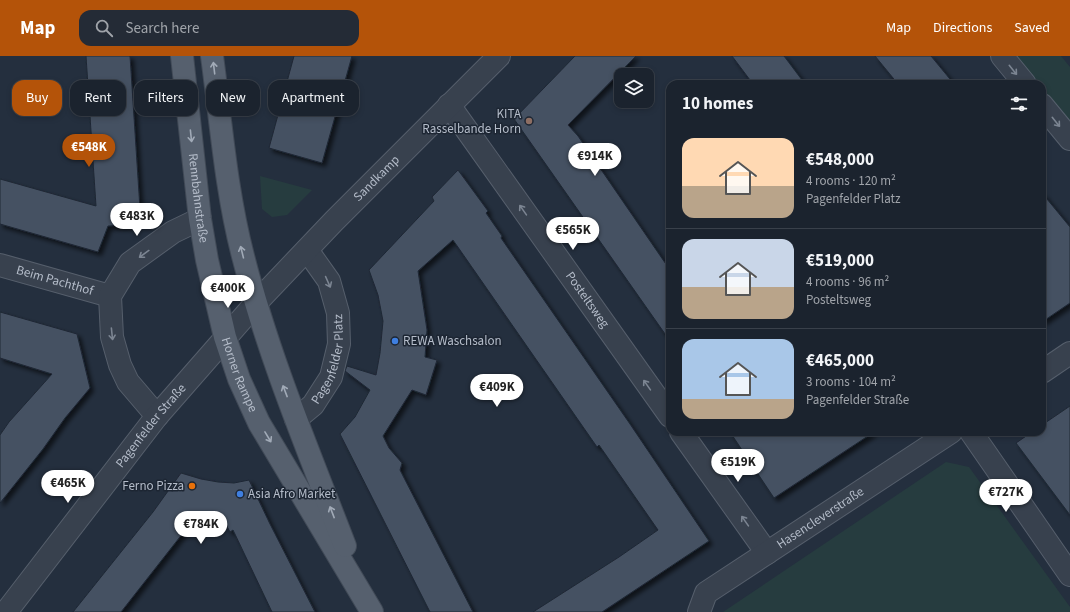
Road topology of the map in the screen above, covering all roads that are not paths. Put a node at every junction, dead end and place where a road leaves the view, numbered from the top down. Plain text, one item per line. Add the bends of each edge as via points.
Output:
1 (182, 56) edge
2 (212, 56) edge
3 (499, 56) edge
4 (1002, 56) edge
5 (1022, 80) edge
6 (449, 106) junction
7 (1046, 110) edge
8 (1070, 139) edge
9 (200, 219) junction
10 (307, 250) junction
11 (0, 265) edge
12 (110, 296) junction
13 (256, 303) junction
14 (226, 337) junction
15 (1070, 353) edge
16 (1046, 369) edge
17 (666, 410) edge
18 (157, 416) junction
19 (296, 419) junction
20 (684, 436) edge
21 (945, 436) edge
22 (974, 436) edge
23 (767, 553) junction
24 (1070, 575) edge
25 (369, 606) edge
26 (6, 612) edge
27 (698, 612) edge

1 -> 9 main road, Rennbahnstraße
13 -> 2 main road via 232,206
3 - 6 street, Sandkamp
4 -> 5 street
6 - 10 street, Sandkamp
17 -> 6 street, Posteltsweg
7 -> 8 street
9 -> 12 street via 173,232 130,264
9 - 14 main road, Rennbahnstraße
10 - 13 street, Sandkamp
10 -> 19 street, Pagenfelder Platz via 329,281 338,313 339,344 331,377 313,404
11 - 12 street, Beim Pachthof
12 -> 18 street via 112,337 120,365 128,382
13 - 14 street, Horner Rampe
19 -> 13 main road, Horner Rampe
14 - 18 street, Pagenfelder Straße
14 -> 25 main road, Horner Rampe via 239,379 259,423
15 - 16 street
18 - 26 street, Pagenfelder Straße
25 -> 19 main road, Horner Rampe
23 -> 20 street
21 - 23 street, Hasencleverstraße
22 - 24 street
23 - 27 street, Hasencleverstraße via 706,593

